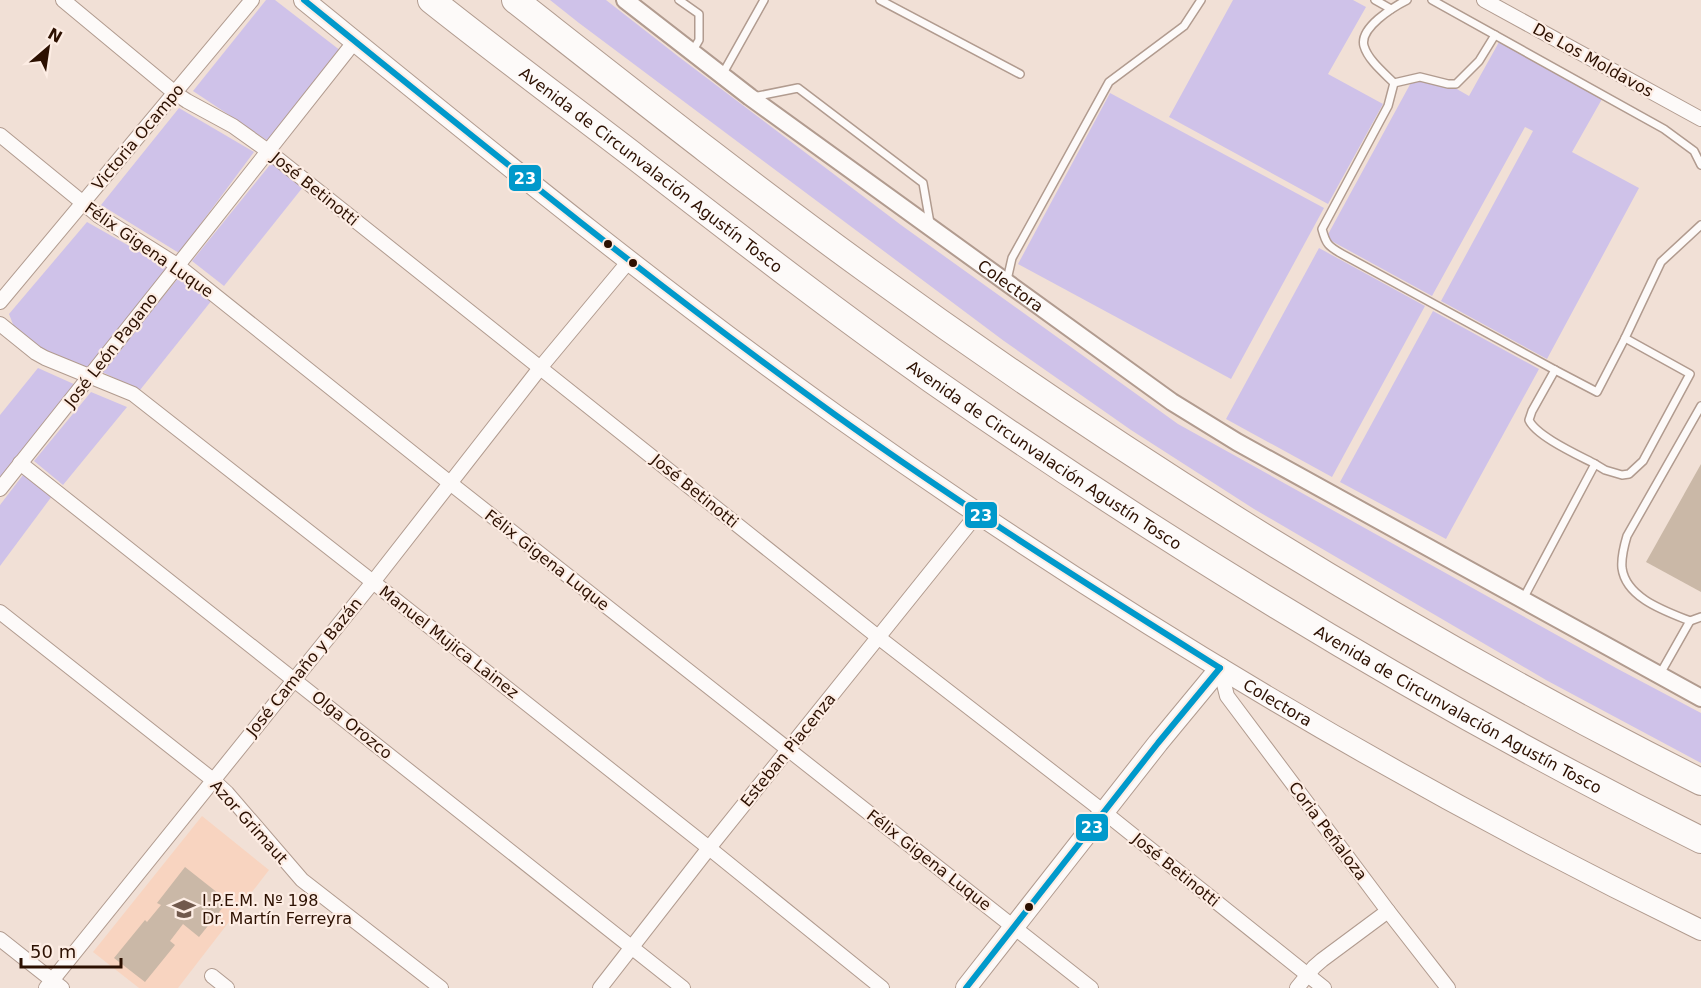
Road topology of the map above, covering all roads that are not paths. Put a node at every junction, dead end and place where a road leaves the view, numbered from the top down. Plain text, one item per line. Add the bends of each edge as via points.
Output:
1 (63, 0) edge
2 (252, 0) edge
3 (304, 0) edge
4 (431, 0) edge
5 (515, 0) edge
6 (625, 0) edge
7 (679, 0) edge
8 (764, 0) edge
9 (880, 0) edge
10 (1201, 0) edge
11 (1375, 0) edge
12 (1407, 0) edge
13 (1432, 0) edge
14 (1484, 0) edge
15 (1391, 9) junction
16 (1495, 35) junction
17 (355, 41) junction
18 (692, 52) junction
19 (1020, 74) dead end
20 (722, 75) junction
21 (1394, 83) junction
22 (175, 93) junction
23 (750, 97) junction
24 (1701, 119) edge
25 (0, 135) edge
26 (268, 151) junction
27 (1701, 165) edge
28 (83, 204) junction
29 (1701, 225) edge
30 (931, 228) junction
31 (629, 261) junction
32 (177, 265) junction
33 (1006, 283) junction
34 (0, 302) edge
35 (0, 324) edge
36 (1625, 338) junction
37 (540, 368) junction
38 (1555, 370) junction
39 (90, 377) junction
40 (1701, 406) edge
41 (20, 463) junction
42 (1595, 464) junction
43 (450, 483) junction
44 (0, 489) edge
45 (978, 513) junction
46 (373, 582) junction
47 (1523, 599) junction
48 (0, 612) edge
49 (1701, 617) edge
50 (1690, 621) junction
51 (878, 637) junction
52 (1220, 668) junction
53 (1659, 676) junction
54 (294, 679) junction
55 (1701, 698) edge
56 (789, 750) junction
57 (213, 780) junction
58 (1701, 782) edge
59 (1104, 812) junction
60 (1701, 840) edge
61 (709, 848) junction
62 (1388, 911) junction
63 (1014, 927) junction
64 (1701, 930) edge
65 (0, 939) edge
66 (631, 948) junction
67 (1307, 975) junction
68 (212, 976) dead end
69 (53, 985) edge
70 (227, 988) edge
71 (441, 988) edge
72 (600, 988) edge
73 (683, 988) edge
74 (882, 988) edge
75 (966, 988) edge
76 (1091, 988) edge
77 (1297, 988) edge
78 (1324, 988) edge
79 (1448, 988) edge

1 - 22 street, José Betinotti
2 - 22 street, Victoria Ocampo
3 - 17 main road, Colectora
4 - 60 highway, Avenida de Circunvalación Agustín Tosco via 826,303 1098,492 1387,671
5 - 58 highway via 865,269 1128,450 1290,554 1449,648
6 - 18 street, Colectora
7 - 18 lane via 699,14 699,40
8 - 20 lane
9 - 19 lane
10 - 33 lane via 1184,26 1109,82 1012,258
11 - 15 lane
12 - 15 lane
13 - 16 lane
14 - 24 street, De Los Moldavos
15 - 21 lane via 1368,30 1364,47
16 - 21 lane via 1479,61 1456,84 1420,77
16 - 27 lane via 1664,129 1694,151
17 - 26 street, José León Pagano
17 - 31 main road, Colectora
18 - 20 street, Colectora
20 - 23 street, Colectora
21 - 38 lane via 1388,106 1322,229 1326,242
22 - 26 street, José Betinotti
22 - 28 street, Victoria Ocampo
23 - 30 street, Colectora
23 - 30 lane via 798,88 923,183
25 - 28 street, Félix Gigena Luque
26 - 32 street, José León Pagano
26 - 37 street, José Betinotti
28 - 32 street, Félix Gigena Luque
28 - 34 street, Victoria Ocampo
29 - 36 lane via 1661,262
30 - 33 street, Colectora
31 - 37 street, José Camaño y Bazán
31 - 45 main road, Colectora via 836,415
32 - 39 street, José León Pagano
32 - 43 street, Félix Gigena Luque
33 - 47 street, Colectora via 1205,423
35 - 39 street, Manuel Mujica Lainez via 36,353
36 - 38 lane via 1597,392
36 - 42 lane via 1690,374 1643,461 1622,476
37 - 43 street, José Camaño y Bazán
37 - 51 street, José Betinotti
38 - 42 lane via 1529,420 1545,436
39 - 41 street, José León Pagano
39 - 46 street, Manuel Mujica Lainez via 133,394
40 - 50 lane via 1627,536 1622,554 1622,569 1634,592
41 - 44 street, José León Pagano
41 - 54 street, Olga Orozco
42 - 47 lane
43 - 46 street, José Camaño y Bazán
43 - 56 street, Félix Gigena Luque
45 - 51 street, Esteban Piacenza
45 - 52 main road, Colectora
46 - 54 street, José Camaño y Bazán
46 - 61 street, Manuel Mujica Lainez
47 - 53 street, Colectora
48 - 57 street, Azor Grimaut
49 - 50 lane
50 - 53 lane
51 - 56 street, Esteban Piacenza
51 - 59 street, José Betinotti
52 - 59 main road
52 - 62 street, Coria Peñaloza via 1227,696
52 - 64 main road, Colectora via 1471,811
53 - 55 street, Colectora
54 - 57 street, José Camaño y Bazán
54 - 66 street, Olga Orozco
56 - 61 street, Esteban Piacenza
56 - 63 street, Félix Gigena Luque
57 - 69 street, José Camaño y Bazán
57 - 71 street, Azor Grimaut via 302,880
59 - 63 main road
59 - 67 street, José Betinotti
61 - 66 street, Esteban Piacenza
61 - 74 street, Manuel Mujica Lainez
62 - 67 street
62 - 79 street, Coria Peñaloza
63 - 75 main road
63 - 76 street, Félix Gigena Luque
65 - 69 street
66 - 72 street, Esteban Piacenza
66 - 73 street, Olga Orozco
67 - 77 street
67 - 78 street, José Betinotti
68 - 70 street

